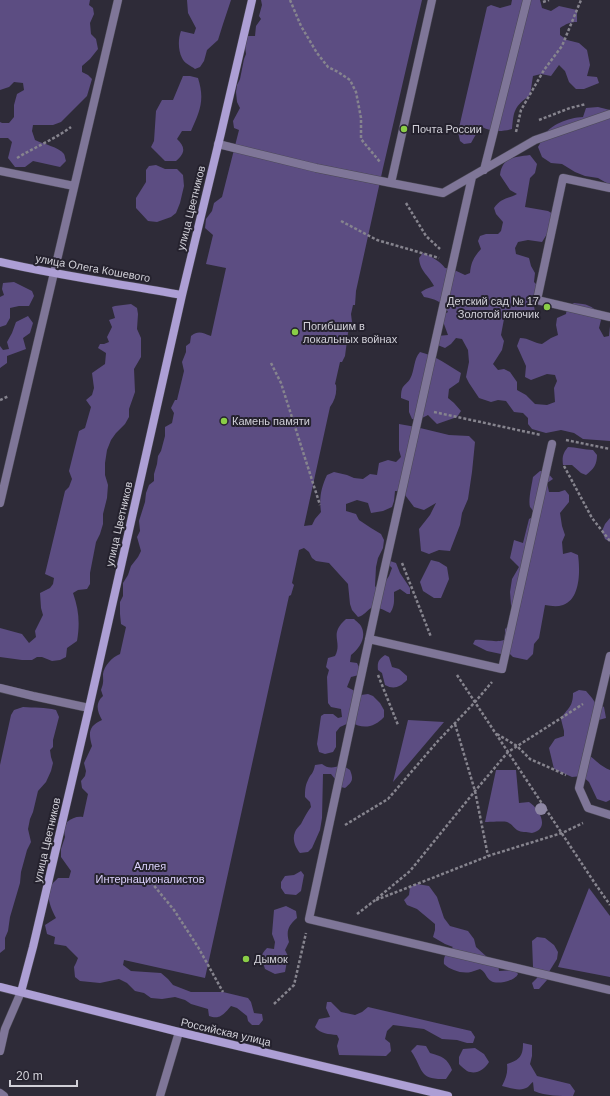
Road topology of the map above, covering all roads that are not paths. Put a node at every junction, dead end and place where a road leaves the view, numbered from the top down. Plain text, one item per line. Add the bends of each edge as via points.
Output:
1 (118, 0) edge
2 (252, 0) edge
3 (432, 0) edge
4 (527, 0) edge
5 (610, 114) edge
6 (218, 144) junction
7 (484, 170) junction
8 (0, 171) edge
9 (472, 177) junction
10 (392, 184) junction
11 (74, 186) junction
12 (610, 188) edge
13 (0, 262) edge
14 (54, 272) junction
15 (182, 295) junction
16 (610, 317) edge
17 (552, 444) road end
18 (0, 503) edge
19 (368, 643) junction
20 (610, 656) edge
21 (0, 688) edge
22 (89, 708) junction
23 (606, 814) edge
24 (0, 987) edge
25 (610, 990) edge
26 (20, 992) junction
27 (179, 1032) junction
28 (0, 1051) edge
29 (0, 1093) edge
30 (4, 1096) edge
31 (160, 1096) edge
32 (448, 1096) edge

1 - 11 street
2 - 6 street, улица Цветников
3 - 10 street
4 - 7 street
5 - 7 street via 535,140
6 - 10 street
6 - 15 street, улица Цветников
7 - 9 street
8 - 11 street
9 - 10 street via 443,193
9 - 19 street
11 - 14 street
12 - 16 street via 563,178 537,300
13 - 14 street, улица Олега Кошевого
14 - 15 street, улица Олега Кошевого
14 - 18 street
15 - 22 street, улица Цветников
17 - 19 street via 502,669
19 - 25 street via 309,919
20 - 23 street via 579,788 588,808
21 - 22 street
22 - 26 street, улица Цветников via 33,947
24 - 26 street, Российская улица
26 - 27 street, Российская улица
26 - 28 street, улица Цветников via 5,1029
27 - 31 street
27 - 32 street, Российская улица
29 - 30 street

